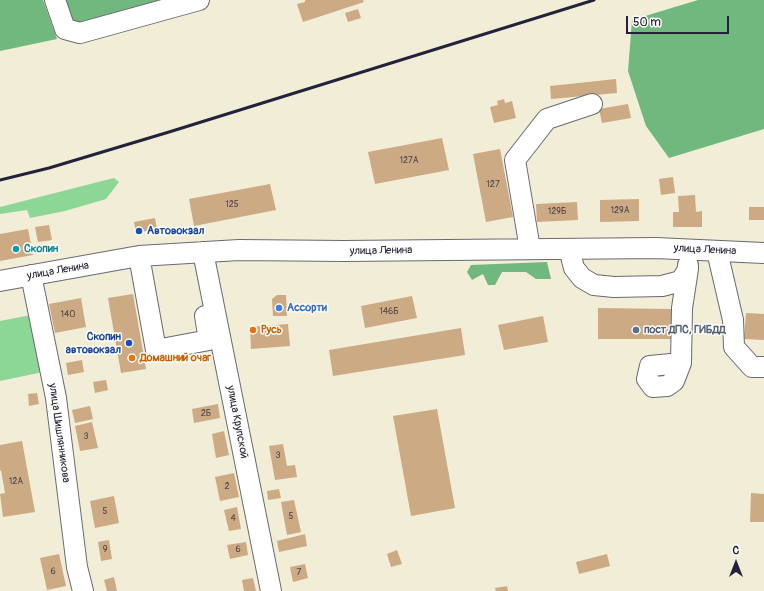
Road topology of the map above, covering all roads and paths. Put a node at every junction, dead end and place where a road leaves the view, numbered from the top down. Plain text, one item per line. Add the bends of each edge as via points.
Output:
1 (55, 0) edge
2 (199, 0) edge
3 (592, 104) dead end
4 (530, 249) junction
5 (569, 249) junction
6 (689, 250) junction
7 (717, 251) junction
8 (197, 253) junction
9 (764, 253) edge
10 (139, 256) junction
11 (688, 269) junction
12 (31, 275) junction
13 (0, 281) edge
14 (681, 363) dead end
15 (764, 368) edge
16 (83, 591) edge
17 (272, 591) edge

1 - 2 street via 65,29 80,33
3 - 4 street via 547,119 515,160
4 - 5 street, улица Ленина
4 - 8 street, улица Ленина via 239,250
5 - 6 street, улица Ленина
5 - 11 street via 574,268 582,278 594,285 662,286 681,281
6 - 7 street, улица Ленина
6 - 11 street
7 - 9 street, улица Ленина
7 - 15 street via 733,320 734,346 752,367
8 - 10 street, улица Ленина
8 - 10 street via 209,340 156,350
8 - 17 street, улица Крупской
10 - 12 street, улица Ленина
11 - 14 street via 682,308
12 - 13 street, улица Ленина
12 - 16 street, улица Шишлянникова via 56,398 77,567

